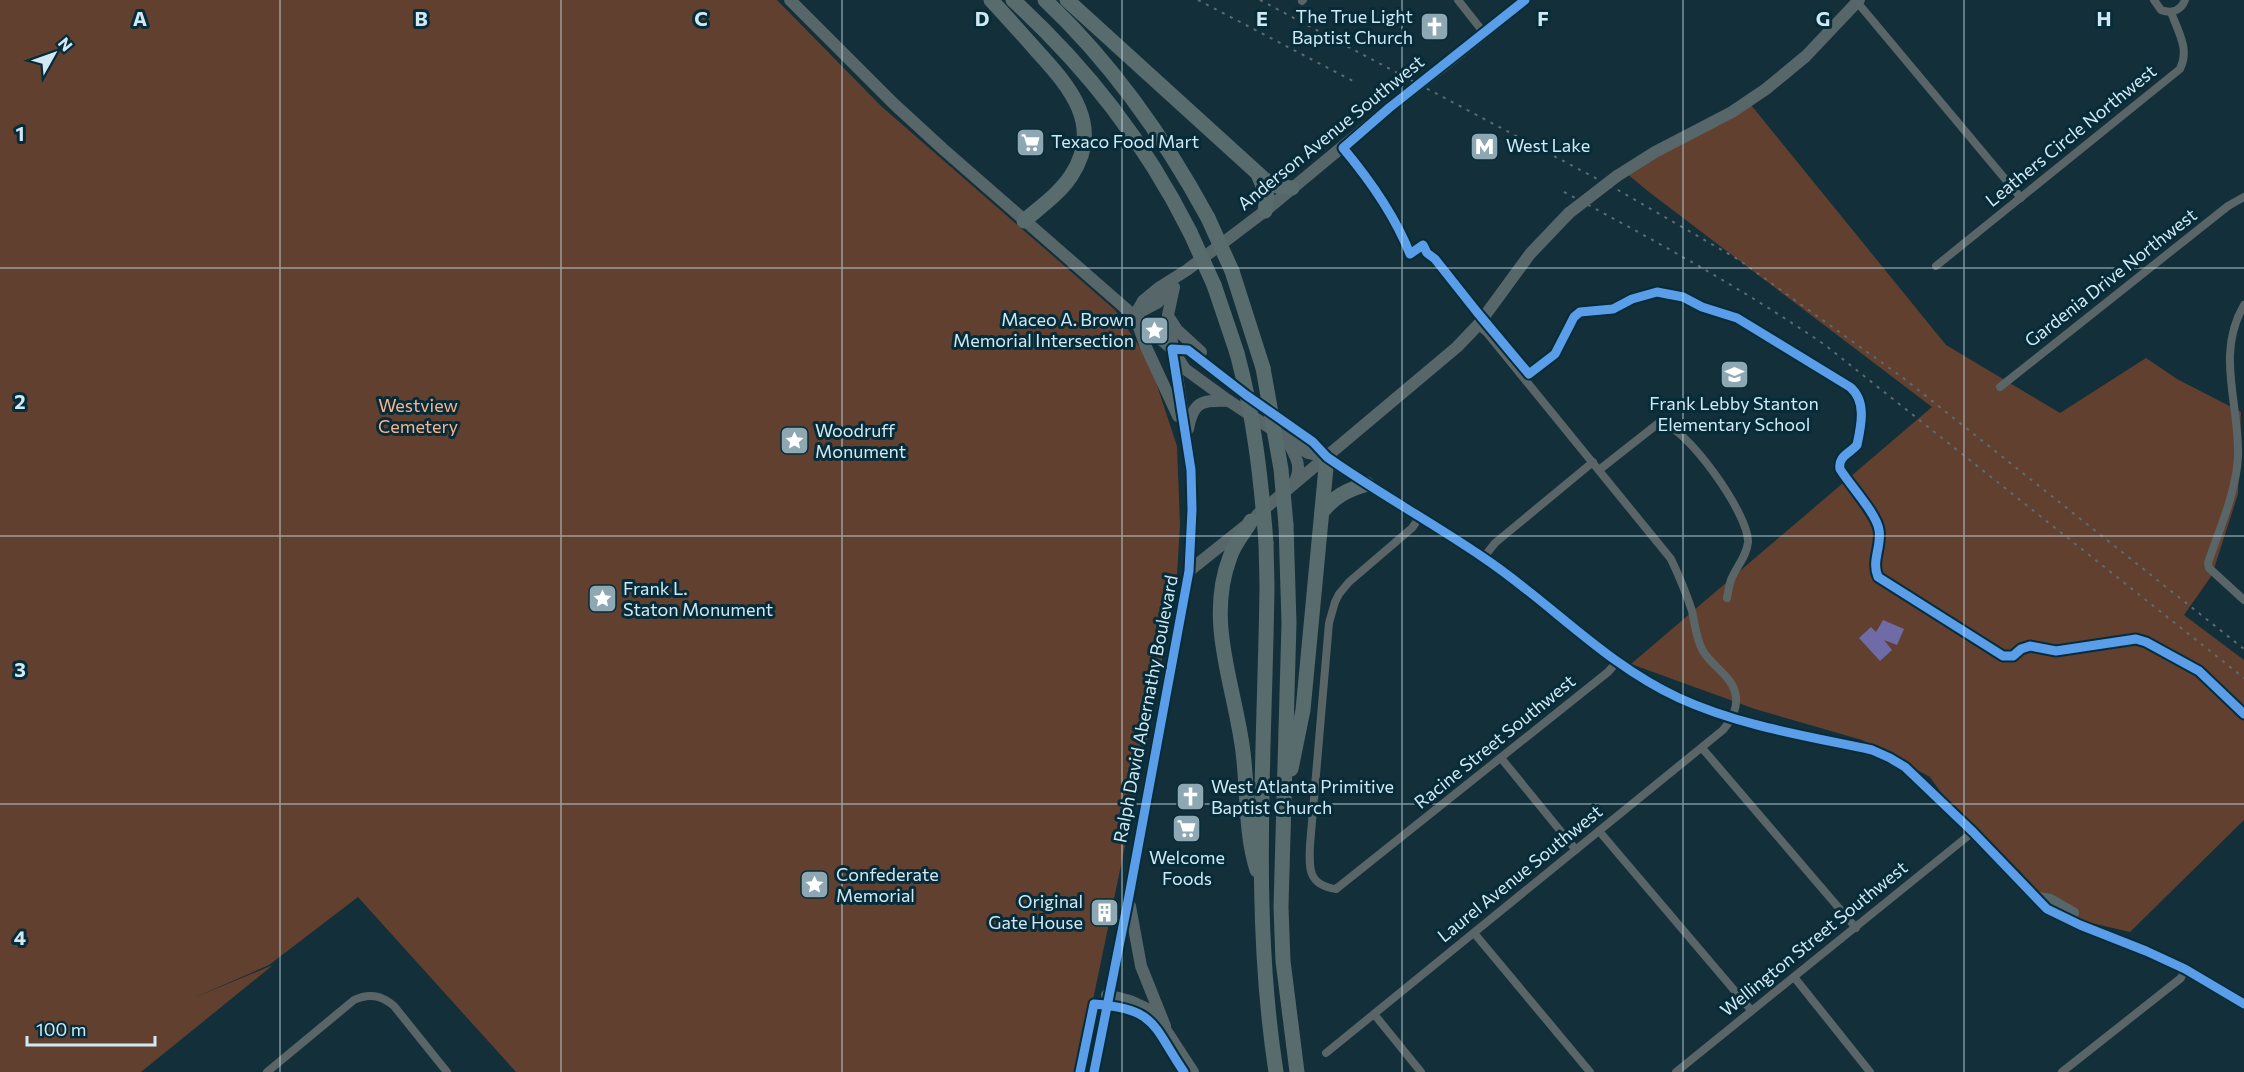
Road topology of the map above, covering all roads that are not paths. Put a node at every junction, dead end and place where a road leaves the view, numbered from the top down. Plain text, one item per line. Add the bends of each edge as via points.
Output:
1 (790, 0) edge
2 (991, 0) edge
3 (1013, 0) edge
4 (1045, 0) edge
5 (1067, 0) edge
6 (1458, 0) edge
7 (1525, 0) edge
8 (2154, 0) edge
9 (2185, 0) edge
10 (1858, 1) edge
11 (2171, 12) junction
12 (1484, 33) junction
13 (1258, 173) junction
14 (1292, 188) junction
15 (2244, 197) edge
16 (2021, 198) junction
17 (1265, 211) junction
18 (1024, 220) junction
19 (1936, 266) dead end
20 (1187, 270) junction
21 (1174, 287) junction
22 (2244, 305) edge
23 (1135, 315) junction
24 (1168, 315) junction
25 (1478, 325) junction
26 (1172, 349) junction
27 (2000, 387) dead end
28 (1229, 400) junction
29 (1187, 435) junction
30 (1288, 440) junction
31 (1327, 457) junction
32 (1593, 462) junction
33 (1599, 470) junction
34 (1367, 484) junction
35 (1293, 485) junction
36 (1322, 512) junction
37 (1419, 518) junction
38 (1251, 521) junction
39 (1484, 557) junction
40 (1189, 571) junction
41 (1727, 598) dead end
42 (2244, 600) edge
43 (1616, 663) junction
44 (1731, 719) junction
45 (1702, 748) junction
46 (1501, 759) junction
47 (1285, 802) junction
48 (1599, 831) junction
49 (1973, 832) junction
50 (1576, 850) junction
51 (1261, 883) junction
52 (1129, 896) junction
53 (2039, 898) junction
54 (1856, 928) junction
55 (1474, 933) junction
56 (1119, 945) junction
57 (1137, 945) junction
58 (2185, 969) junction
59 (1794, 977) junction
60 (2244, 994) edge
61 (1107, 995) junction
62 (2244, 1004) edge
63 (1751, 1010) junction
64 (1374, 1014) junction
65 (1165, 1026) junction
66 (1326, 1053) dead end
67 (2072, 1069) edge
68 (267, 1072) edge
69 (447, 1072) edge
70 (1094, 1072) edge
71 (1193, 1072) edge
72 (1276, 1072) edge
73 (1297, 1072) edge
74 (1421, 1072) edge
75 (1590, 1072) edge
76 (1676, 1072) edge
77 (1870, 1072) edge
78 (2062, 1072) edge

1 - 18 main road via 894,104
2 - 18 highway via 1071,90 1083,124 1081,151 1071,176
3 - 51 highway, bridge via 1060,45 1114,107 1146,153 1190,232 1214,285 1237,353 1255,434 1266,543
4 - 47 highway, bridge via 1083,38 1141,108 1177,162 1232,271 1263,368 1281,469 1286,525 1289,623
5 - 13 highway
6 - 12 street
7 - 12 main road, Anderson Avenue Southwest
8 - 11 street via 2161,10
9 - 11 street via 2181,8
10 - 16 street
10 - 25 main road, bridge via 1806,56 1766,90 1655,152 1569,213 1530,254
11 - 16 street, Leathers Circle Northwest via 2185,49 2180,69
12 - 14 main road, Anderson Avenue Southwest, bridge
13 - 14 highway via 1270,183
13 - 17 highway via 1267,196
14 - 17 main road, Anderson Avenue Southwest
15 - 27 street, Gardenia Drive Northwest
16 - 19 street, Leathers Circle Northwest
17 - 20 main road, Anderson Avenue Southwest
18 - 23 main road
20 - 21 main road, Anderson Avenue Southwest
20 - 23 main road, Anderson Avenue Southwest via 1143,301
21 - 23 main road, Anderson Avenue Southwest via 1157,303
21 - 24 main road, Ralph David Abernathy Boulevard
22 - 42 street via 2231,337 2229,364 2238,456 2235,478 2208,563
23 - 26 main road
23 - 29 main road
24 - 26 main road, Ralph David Abernathy Boulevard
24 - 31 main road via 1177,330 1202,354 1316,437
25 - 31 main road
25 - 32 street
26 - 28 main road via 1185,369
26 - 29 main road, Ralph David Abernathy Boulevard
26 - 31 main road via 1188,351 1313,442
28 - 29 main road via 1199,403 1190,417
28 - 30 main road
29 - 40 main road, Ralph David Abernathy Boulevard via 1192,510
30 - 31 main road via 1308,453
30 - 35 main road via 1299,465
31 - 34 main road
31 - 35 main road
31 - 36 highway
32 - 33 street
32 - 39 street via 1495,543
33 - 41 street via 1660,422 1680,434 1718,478 1746,528 1746,552 1731,580
33 - 44 street via 1671,559 1684,586 1702,650 1735,691 1737,705
34 - 36 highway via 1345,491
34 - 37 main road
35 - 38 main road
36 - 47 highway via 1303,710
37 - 39 main road
37 - 46 street, Racine Street Southwest via 1344,588 1335,602 1329,623 1310,861 1313,878 1320,885 1336,889
38 - 40 main road
38 - 51 highway via 1225,571 1219,628 1241,739 1250,847
39 - 43 main road
40 - 52 main road, Ralph David Abernathy Boulevard
43 - 44 main road via 1678,698
43 - 46 street, Racine Street Southwest
44 - 45 street, Laurel Avenue Southwest
44 - 49 main road via 1872,750 1890,758 1905,767
45 - 48 street, Laurel Avenue Southwest
45 - 54 street
46 - 50 street
47 - 73 highway via 1281,852 1283,961
48 - 50 street, Laurel Avenue Southwest
48 - 63 street
49 - 53 main road
49 - 54 street, Wellington Street Southwest
50 - 55 street, Laurel Avenue Southwest
51 - 72 highway via 1263,954
52 - 56 main road, Ralph David Abernathy Boulevard
52 - 57 main road
53 - 58 main road via 2047,909
53 - 60 main road via 2181,959
54 - 59 street, Wellington Street Southwest
55 - 64 street, Laurel Avenue Southwest
55 - 75 street
56 - 57 main road
56 - 61 main road, Ralph David Abernathy Boulevard
57 - 65 main road via 1141,966
58 - 62 main road
58 - 67 street via 2181,978
59 - 63 street, Wellington Street Southwest
59 - 77 street
61 - 65 main road via 1144,1006
61 - 70 main road, Ralph David Abernathy Boulevard
63 - 76 street, Wellington Street Southwest
64 - 66 street, Laurel Avenue Southwest
64 - 74 street
65 - 71 main road
67 - 78 street
68 - 69 street via 344,1009 370,995 386,999 394,1006

